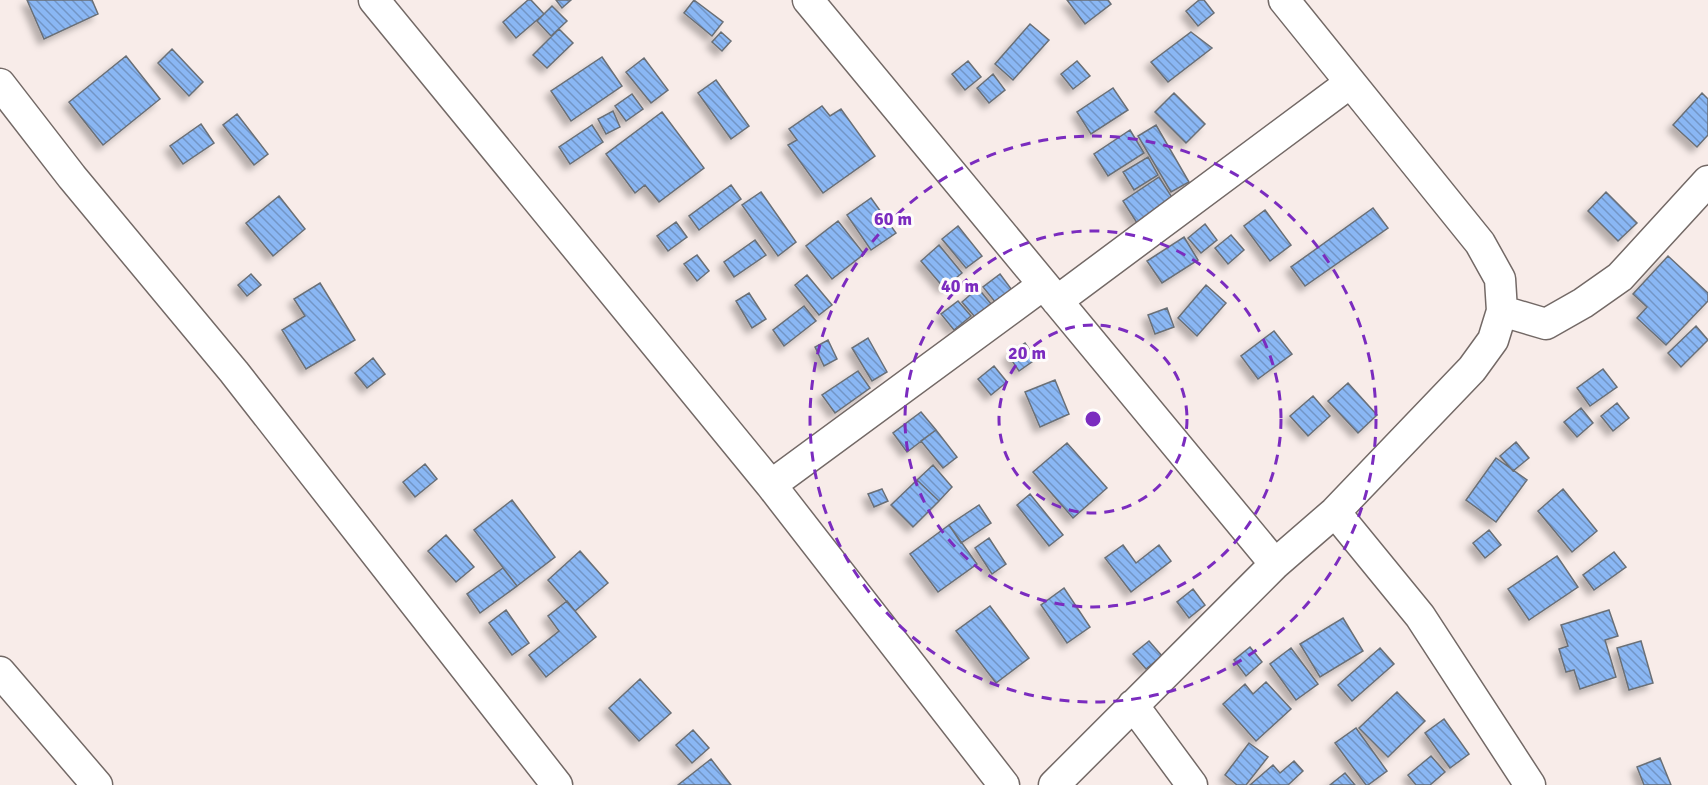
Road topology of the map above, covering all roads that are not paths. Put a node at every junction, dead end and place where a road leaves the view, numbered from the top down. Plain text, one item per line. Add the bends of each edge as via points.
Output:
1 (374, 0) edge
2 (808, 0) edge
3 (1284, 0) edge
4 (1350, 83) junction
5 (0, 84) edge
6 (1708, 181) edge
7 (1050, 293) junction
8 (1502, 310) junction
9 (771, 485) junction
10 (1335, 512) junction
11 (1275, 564) junction
12 (0, 672) edge
13 (1133, 705) junction
14 (97, 785) edge
15 (557, 785) edge
16 (1004, 785) edge
17 (1054, 785) edge
18 (1192, 785) edge
19 (1530, 785) edge

1 - 9 street
2 - 7 street
3 - 4 street
4 - 7 street
4 - 8 street via 1480,243 1500,279
5 - 15 street via 241,381
6 - 8 street via 1620,277 1584,303 1546,324
7 - 9 street
7 - 11 street
8 - 10 street via 1493,340 1472,369
9 - 16 street
10 - 11 street
10 - 19 street via 1420,616
11 - 13 street
12 - 14 street
13 - 17 street
13 - 18 street

